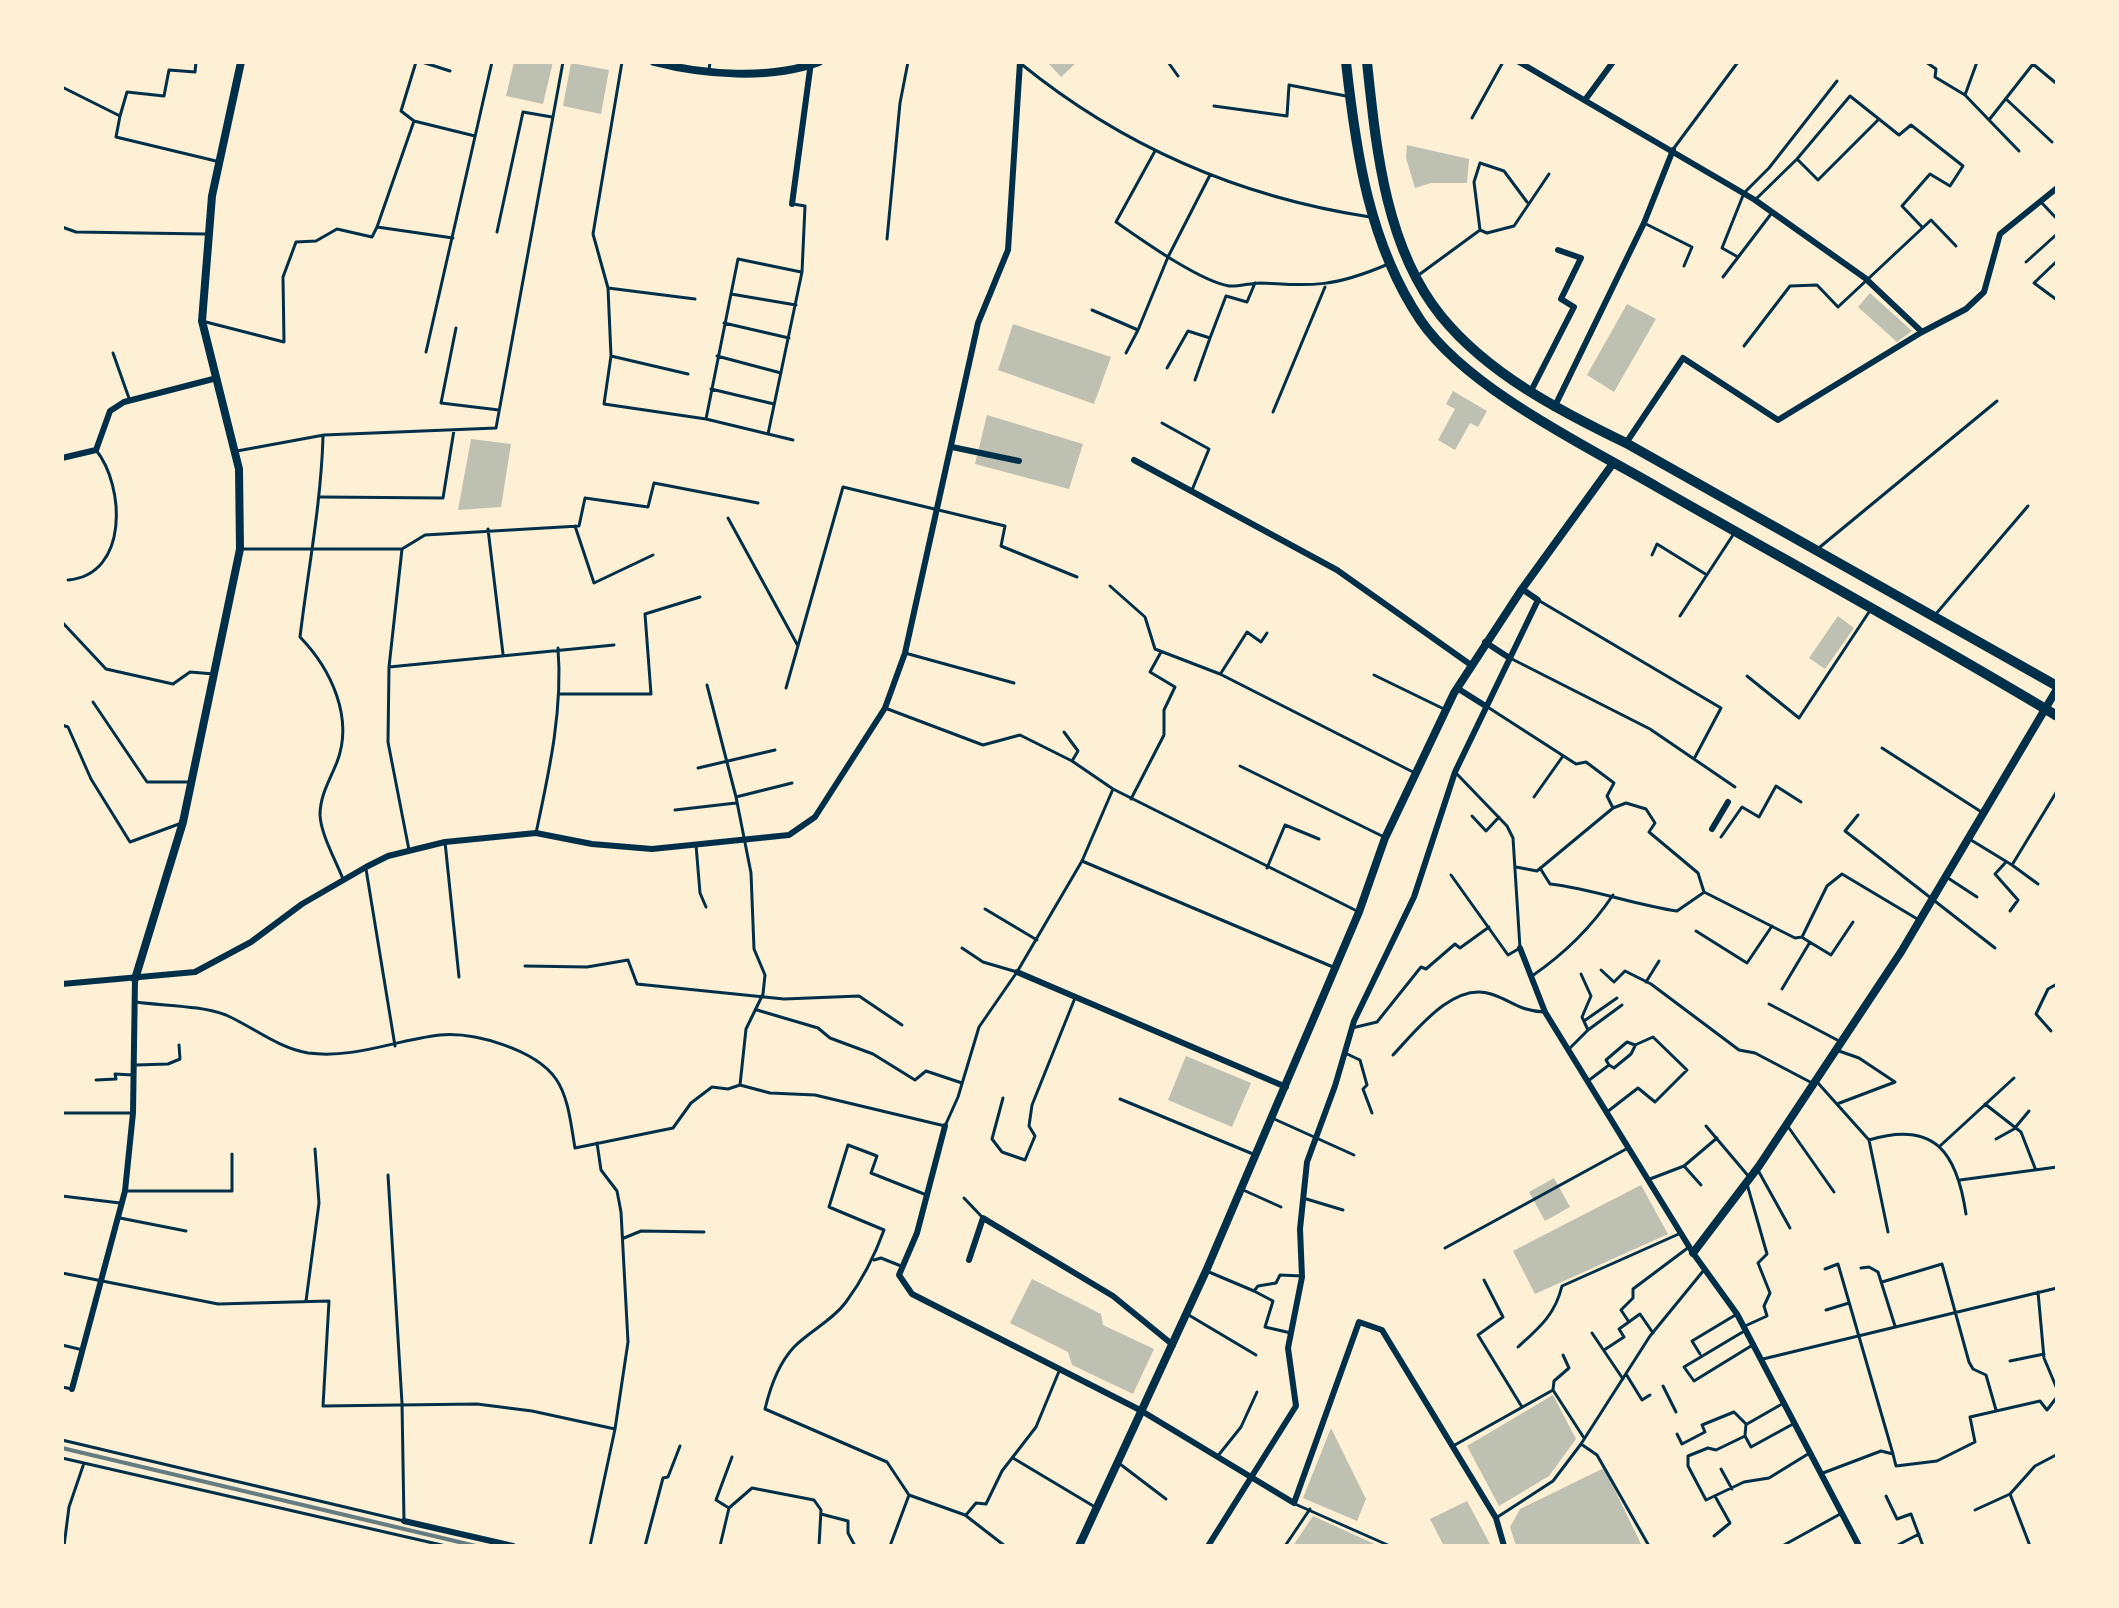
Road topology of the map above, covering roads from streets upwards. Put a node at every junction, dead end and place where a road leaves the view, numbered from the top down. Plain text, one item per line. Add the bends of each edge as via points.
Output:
1 (241, 62) edge
2 (654, 62) edge
3 (1020, 62) edge
4 (1346, 62) edge
5 (1367, 62) edge
6 (1519, 62) edge
7 (1613, 62) edge
8 (814, 63) edge
9 (709, 66) edge
10 (1585, 100) junction
11 (1673, 150) junction
12 (2057, 188) edge
13 (792, 204) road end
14 (1558, 250) dead end
15 (1922, 332) junction
16 (217, 378) junction
17 (1531, 391) junction
18 (1554, 408) junction
19 (1626, 443) junction
20 (952, 447) junction
21 (62, 458) edge
22 (1134, 460) dead end
23 (1019, 461) dead end
24 (1614, 462) junction
25 (1522, 589) junction
26 (1485, 642) junction
27 (1508, 657) junction
28 (1471, 665) junction
29 (1457, 688) junction
30 (2057, 688) edge
31 (1484, 705) junction
32 (2045, 709) junction
33 (2057, 716) edge
34 (1728, 802) dead end
35 (1712, 829) dead end
36 (1520, 948) road end
37 (1017, 972) road end
38 (135, 979) junction
39 (62, 984) edge
40 (1286, 1087) junction
41 (945, 1126) road end
42 (1691, 1250) junction
43 (969, 1260) dead end
44 (1173, 1345) junction
45 (72, 1389) road end
46 (1140, 1410) junction
47 (1251, 1479) junction
48 (404, 1521) road end
49 (513, 1546) edge
50 (1079, 1546) edge
51 (1208, 1546) edge
52 (1504, 1546) edge
53 (1859, 1546) edge

1 - 16 street via 219,162 202,321
2 - 9 street
3 - 20 street via 1008,250 978,323
4 - 24 main road via 1354,134 1373,218 1390,264 1423,323 1447,353 1545,425
5 - 17 main road via 1375,135 1403,250 1440,315 1467,344
6 - 10 street
7 - 10 street
8 - 9 street via 758,73
8 - 13 street
10 - 11 street
11 - 15 street via 1865,278
11 - 18 street via 1644,223
12 - 15 street via 2000,234 1984,292 1966,309
14 - 17 street via 1581,258 1561,299 1574,307
15 - 19 street via 1778,420 1683,358
16 - 21 street via 110,411 96,450
16 - 38 street via 235,451 240,549 183,822
17 - 18 main road
18 - 19 main road
19 - 24 main road
19 - 30 main road
20 - 23 street
20 - 38 street via 905,653 885,708 815,817 789,835 652,849 536,833 445,842 366,867 195,972
22 - 28 street via 1337,570
24 - 25 street
24 - 32 main road
25 - 26 street
25 - 27 street via 1538,600
26 - 27 street
26 - 28 street
27 - 31 street
28 - 29 street
29 - 31 street
29 - 40 street via 1385,838
30 - 32 street
31 - 47 street via 1455,772 1414,897 1352,1028 1307,1162 1300,1229 1302,1277 1288,1367 1296,1406
32 - 33 main road
32 - 42 street via 1815,1082 1757,1169
34 - 35 street
36 - 42 street via 1545,1012
37 - 40 street
38 - 39 street
38 - 45 street via 133,1113 125,1191
40 - 44 street
41 - 46 street via 917,1233 899,1275 912,1294
42 - 53 street via 1746,1328
43 - 44 street via 983,1218 1113,1296
44 - 46 street
46 - 47 street
46 - 50 street
47 - 51 street
47 - 52 street via 1294,1503 1359,1322 1382,1330 1496,1518
48 - 49 street

